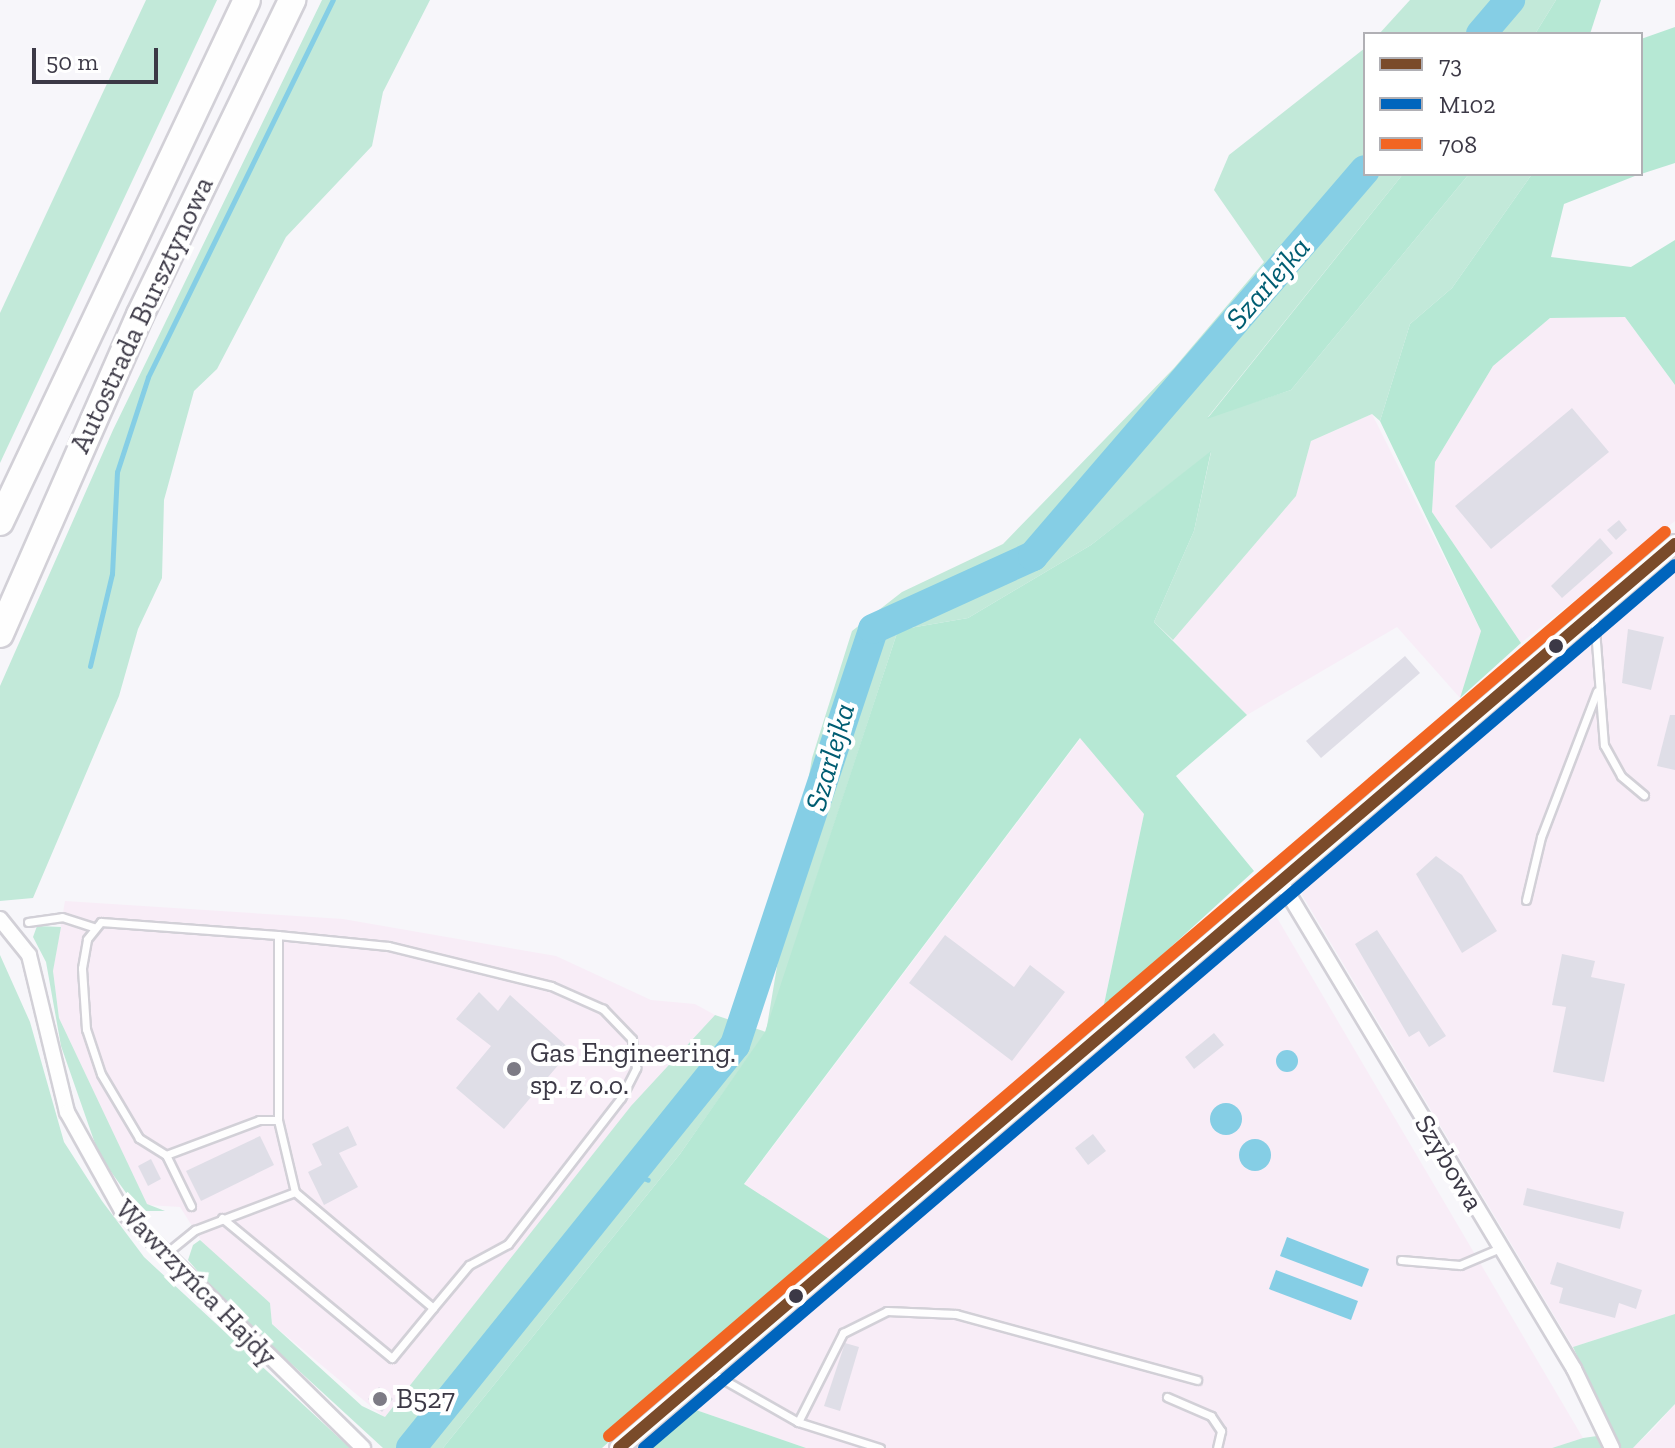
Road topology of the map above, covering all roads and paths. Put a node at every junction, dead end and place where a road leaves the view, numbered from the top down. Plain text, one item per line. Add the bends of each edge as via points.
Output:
1 (247, 0) edge
2 (292, 0) edge
3 (0, 522) edge
4 (1675, 544) edge
5 (1594, 614) junction
6 (0, 634) edge
7 (1597, 691) junction
8 (1644, 795) dead end
9 (1280, 880) junction
10 (1526, 900) dead end
11 (0, 919) edge
12 (28, 922) dead end
13 (93, 927) junction
14 (278, 935) junction
15 (278, 1120) junction
16 (166, 1155) junction
17 (295, 1192) junction
18 (191, 1206) dead end
19 (222, 1218) junction
20 (1500, 1248) junction
21 (163, 1256) junction
22 (1401, 1260) dead end
23 (433, 1308) junction
24 (707, 1369) junction
25 (1197, 1380) dead end
26 (1167, 1397) dead end
27 (798, 1422) junction
28 (362, 1447) edge
29 (619, 1448) edge
30 (880, 1448) edge
31 (1217, 1448) edge
32 (1612, 1448) edge

1 - 3 highway, Autostrada Bursztynowa
2 - 6 highway, Autostrada Bursztynowa via 140,315
4 - 5 street
5 - 7 lane
5 - 9 street
7 - 8 lane via 1604,745 1621,776
7 - 10 lane via 1541,837
9 - 20 street, Szybowa
9 - 24 street
11 - 21 street, Wawrzyńca Hajdy via 19,934 39,979 54,1069 83,1148 122,1211
12 - 13 lane via 62,917
13 - 14 lane
13 - 16 lane via 82,968 86,1029 101,1074 139,1138
14 - 15 lane
14 - 23 lane via 388,946 551,986 603,1009 632,1039 636,1068 621,1098 508,1244 469,1265
15 - 16 lane
15 - 17 lane
16 - 18 lane
17 - 19 lane
17 - 23 lane
19 - 21 lane
19 - 23 lane via 392,1358
20 - 22 lane via 1474,1264
20 - 32 street, Szybowa
21 - 28 street, Wawrzyńca Hajdy
24 - 27 lane
24 - 29 street
25 - 27 lane via 956,1314 887,1311 843,1333
26 - 31 lane via 1211,1416 1221,1431
27 - 30 lane

